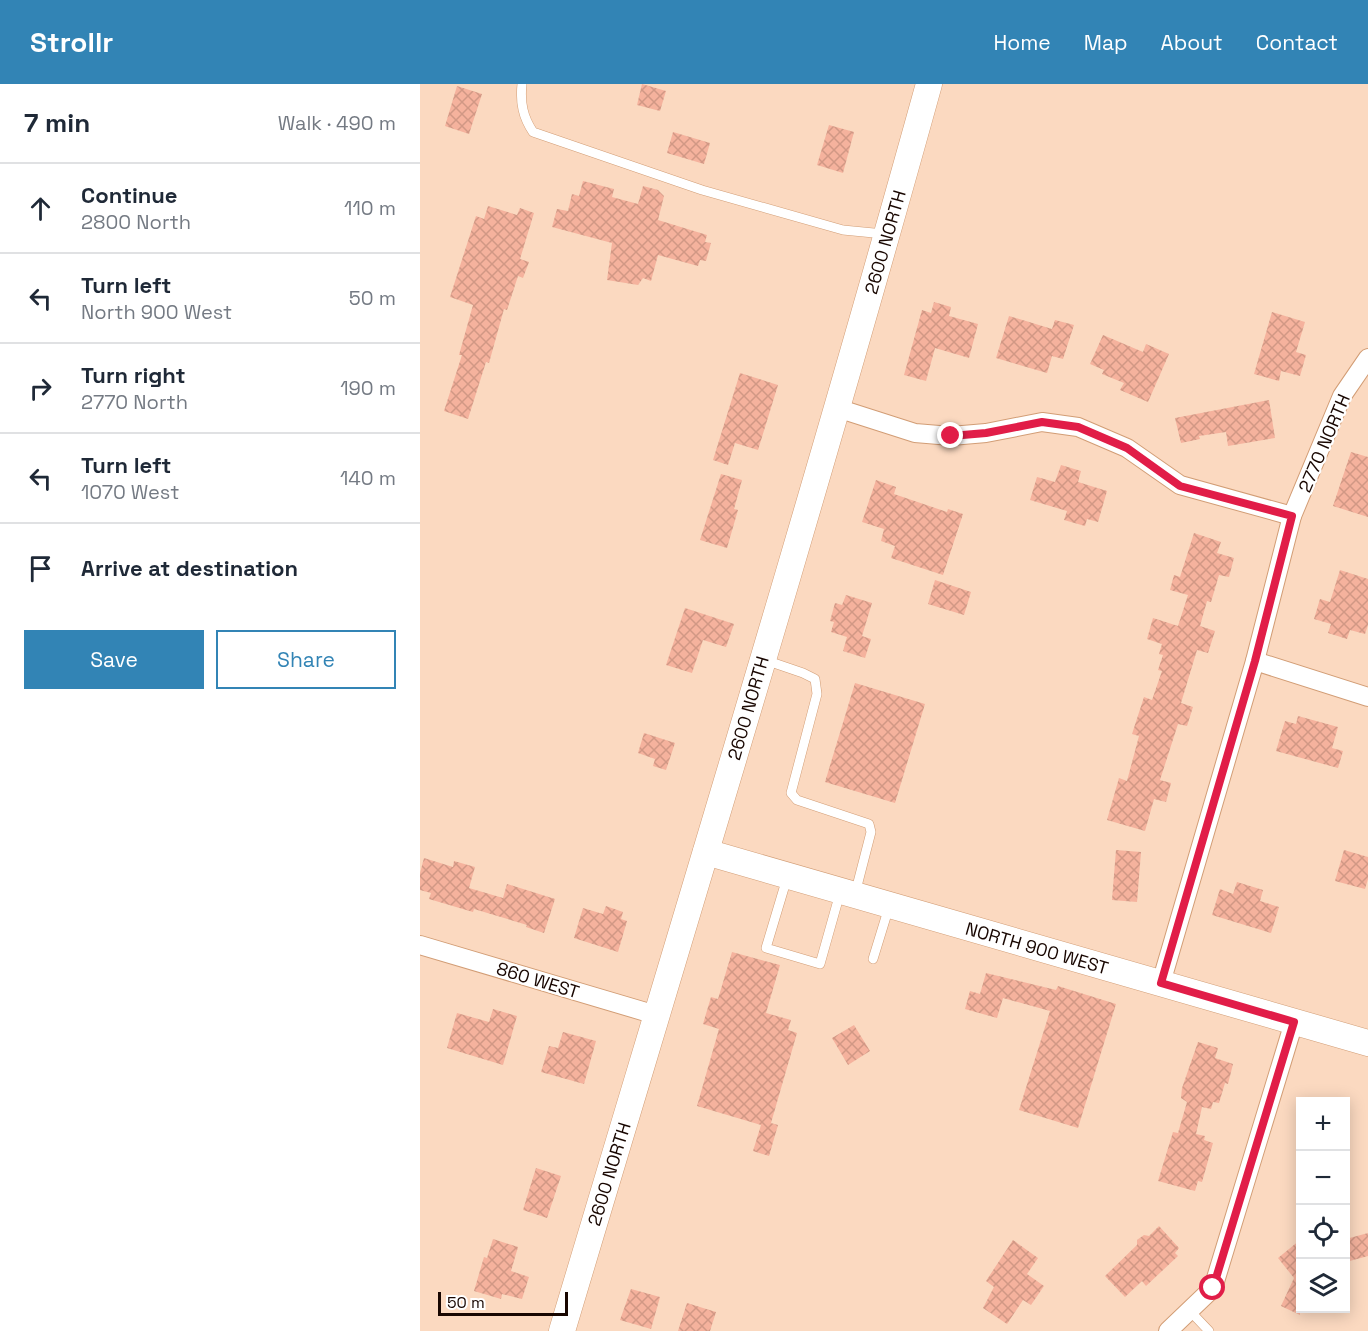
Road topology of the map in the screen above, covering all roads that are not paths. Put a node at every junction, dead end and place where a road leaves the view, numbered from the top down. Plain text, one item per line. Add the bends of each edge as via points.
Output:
1 (522, 84) edge
2 (930, 84) edge
3 (888, 235) junction
4 (1367, 357) edge
5 (837, 408) junction
6 (1292, 516) junction
7 (763, 660) junction
8 (1255, 661) junction
9 (1368, 697) edge
10 (706, 852) junction
11 (788, 876) junction
12 (848, 893) junction
13 (890, 905) junction
14 (420, 945) edge
15 (873, 959) dead end
16 (1161, 983) junction
17 (656, 1015) junction
18 (1294, 1022) junction
19 (1368, 1043) edge
20 (1190, 1311) junction
21 (562, 1331) edge
22 (1168, 1331) edge
23 (1209, 1331) edge

1 - 3 lane via 524,118 533,132 712,194 843,230
2 - 3 street, 2600 NORTH
3 - 5 street, 2600 NORTH
4 - 6 street, 2770 NORTH via 1342,396
5 - 6 street via 915,433 951,436 1042,422 1078,427 1127,448 1180,486
5 - 7 street, 2600 NORTH
6 - 8 street, 2770 NORTH
7 - 10 street, 2600 NORTH
7 - 12 lane via 815,679 817,694 791,793 797,800 869,824 871,832
8 - 9 street
8 - 16 street, 2770 NORTH
10 - 11 street, NORTH 900 WEST
10 - 17 street, 2600 NORTH
11 - 12 street, NORTH 900 WEST
11 - 12 lane via 766,948 820,964
12 - 13 street, NORTH 900 WEST
13 - 15 lane
13 - 16 street, NORTH 900 WEST
14 - 17 street, 860 WEST
16 - 18 street, NORTH 900 WEST
17 - 21 street, 2600 NORTH
18 - 19 street, NORTH 900 WEST
18 - 20 street via 1213,1288
20 - 22 street
20 - 23 lane

